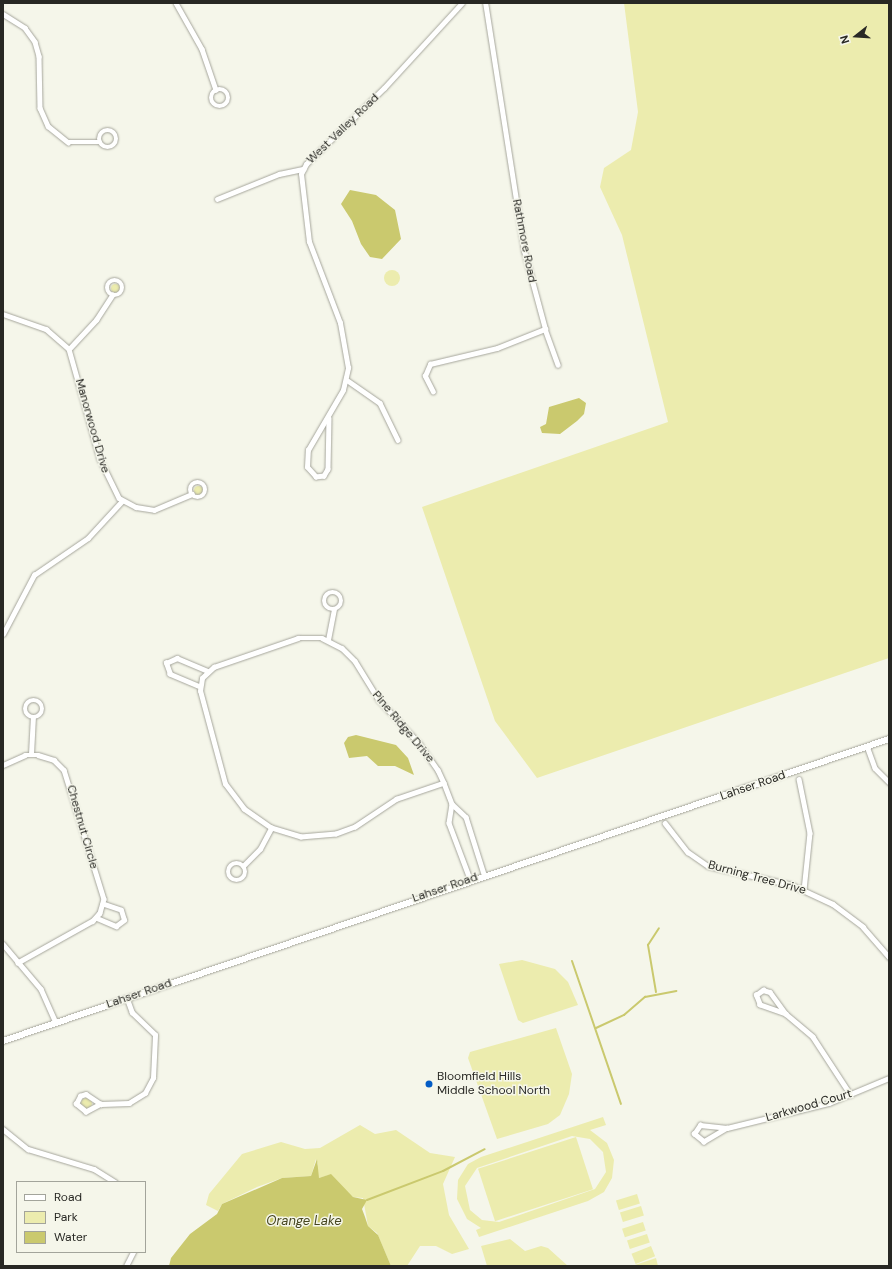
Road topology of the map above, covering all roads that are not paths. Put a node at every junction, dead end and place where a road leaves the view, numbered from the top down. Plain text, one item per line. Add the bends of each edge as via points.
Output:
1 (176, 3) edge
2 (462, 3) edge
3 (485, 3) edge
4 (3, 14) edge
5 (216, 90) dead end
6 (100, 142) junction
7 (303, 169) junction
8 (217, 199) dead end
9 (112, 295) dead end
10 (3, 314) edge
11 (545, 329) junction
12 (69, 348) junction
13 (558, 365) dead end
14 (347, 380) junction
15 (433, 392) dead end
16 (329, 418) junction
17 (398, 440) dead end
18 (192, 494) dead end
19 (122, 501) junction
20 (334, 610) dead end
21 (3, 634) edge
22 (328, 640) junction
23 (207, 671) junction
24 (200, 687) junction
25 (33, 718) dead end
26 (889, 739) edge
27 (866, 746) junction
28 (31, 754) junction
29 (3, 766) edge
30 (799, 779) dead end
31 (889, 782) edge
32 (444, 783) junction
33 (452, 804) junction
34 (665, 823) dead end
35 (271, 828) junction
36 (243, 866) dead end
37 (484, 874) junction
38 (470, 879) junction
39 (804, 890) junction
40 (103, 904) junction
41 (97, 918) junction
42 (3, 944) edge
43 (889, 957) edge
44 (18, 963) junction
45 (126, 999) junction
46 (786, 1014) junction
47 (56, 1023) junction
48 (3, 1041) edge
49 (889, 1078) edge
50 (851, 1095) junction
51 (101, 1104) junction
52 (727, 1128) junction
53 (3, 1129) edge
54 (113, 1181) edge
55 (132, 1253) edge
56 (126, 1266) edge

1 - 5 street via 198,42
2 - 7 street, West Valley Road
3 - 11 street, Rathmore Road via 524,251
4 - 6 street via 25,28 36,42 39,56 39,102 48,126 68,142
6 - 6 street via 111,147 117,137 107,130 100,134
7 - 8 street via 279,174
7 - 14 street, West Valley Road via 301,183 308,235 342,330 347,356
9 - 12 street via 91,326
10 - 12 street via 46,329
11 - 13 street, Rathmore Road
11 - 15 street via 497,348 430,364 425,376
12 - 19 street, Manorwood Drive via 100,459 110,485
14 - 16 street, West Valley Road
14 - 17 street via 380,403
16 - 16 street, West Valley Road via 307,454 307,469 317,477 325,475 328,469
18 - 19 street via 156,509 139,508
19 - 21 street via 88,538 34,575
20 - 22 street
22 - 23 street, Pine Ridge Drive via 298,638
22 - 32 street, Pine Ridge Drive via 352,656 379,700 428,755
23 - 24 street
23 - 24 street via 177,658 166,663 170,674
24 - 35 street via 225,784 244,809
25 - 28 street
26 - 27 street, Lahser Road
27 - 31 street via 875,768
27 - 37 street, Lahser Road
28 - 29 street
28 - 40 street, Chestnut Circle via 54,760 67,776
30 - 39 street via 810,833
32 - 33 street, Pine Ridge Drive
32 - 35 street via 397,799 355,827 336,834 301,837
33 - 37 street, Pine Ridge Drive via 466,817
33 - 38 street, Pine Ridge Drive via 450,823
34 - 39 street, Burning Tree Drive via 688,852 708,866
35 - 36 street via 260,849
37 - 38 street, Lahser Road
38 - 45 street, Lahser Road
39 - 43 street, Burning Tree Drive via 854,918
40 - 41 street
40 - 41 street via 121,910 124,920 116,926
41 - 44 street
42 - 44 street
44 - 47 street via 41,989
45 - 47 street, Lahser Road
45 - 51 street via 132,1013 154,1035 153,1078 148,1090 134,1101
46 - 46 street via 760,1005 756,995 763,990 770,992
46 - 50 street via 813,1037
47 - 48 street, Lahser Road
49 - 50 street, Larkwood Court
50 - 52 street, Larkwood Court
51 - 51 street via 86,1094 80,1096 76,1104 86,1112
52 - 52 street, Larkwood Court via 704,1142 694,1134 695,1128 703,1124
53 - 54 street via 28,1148 94,1169
55 - 56 street

